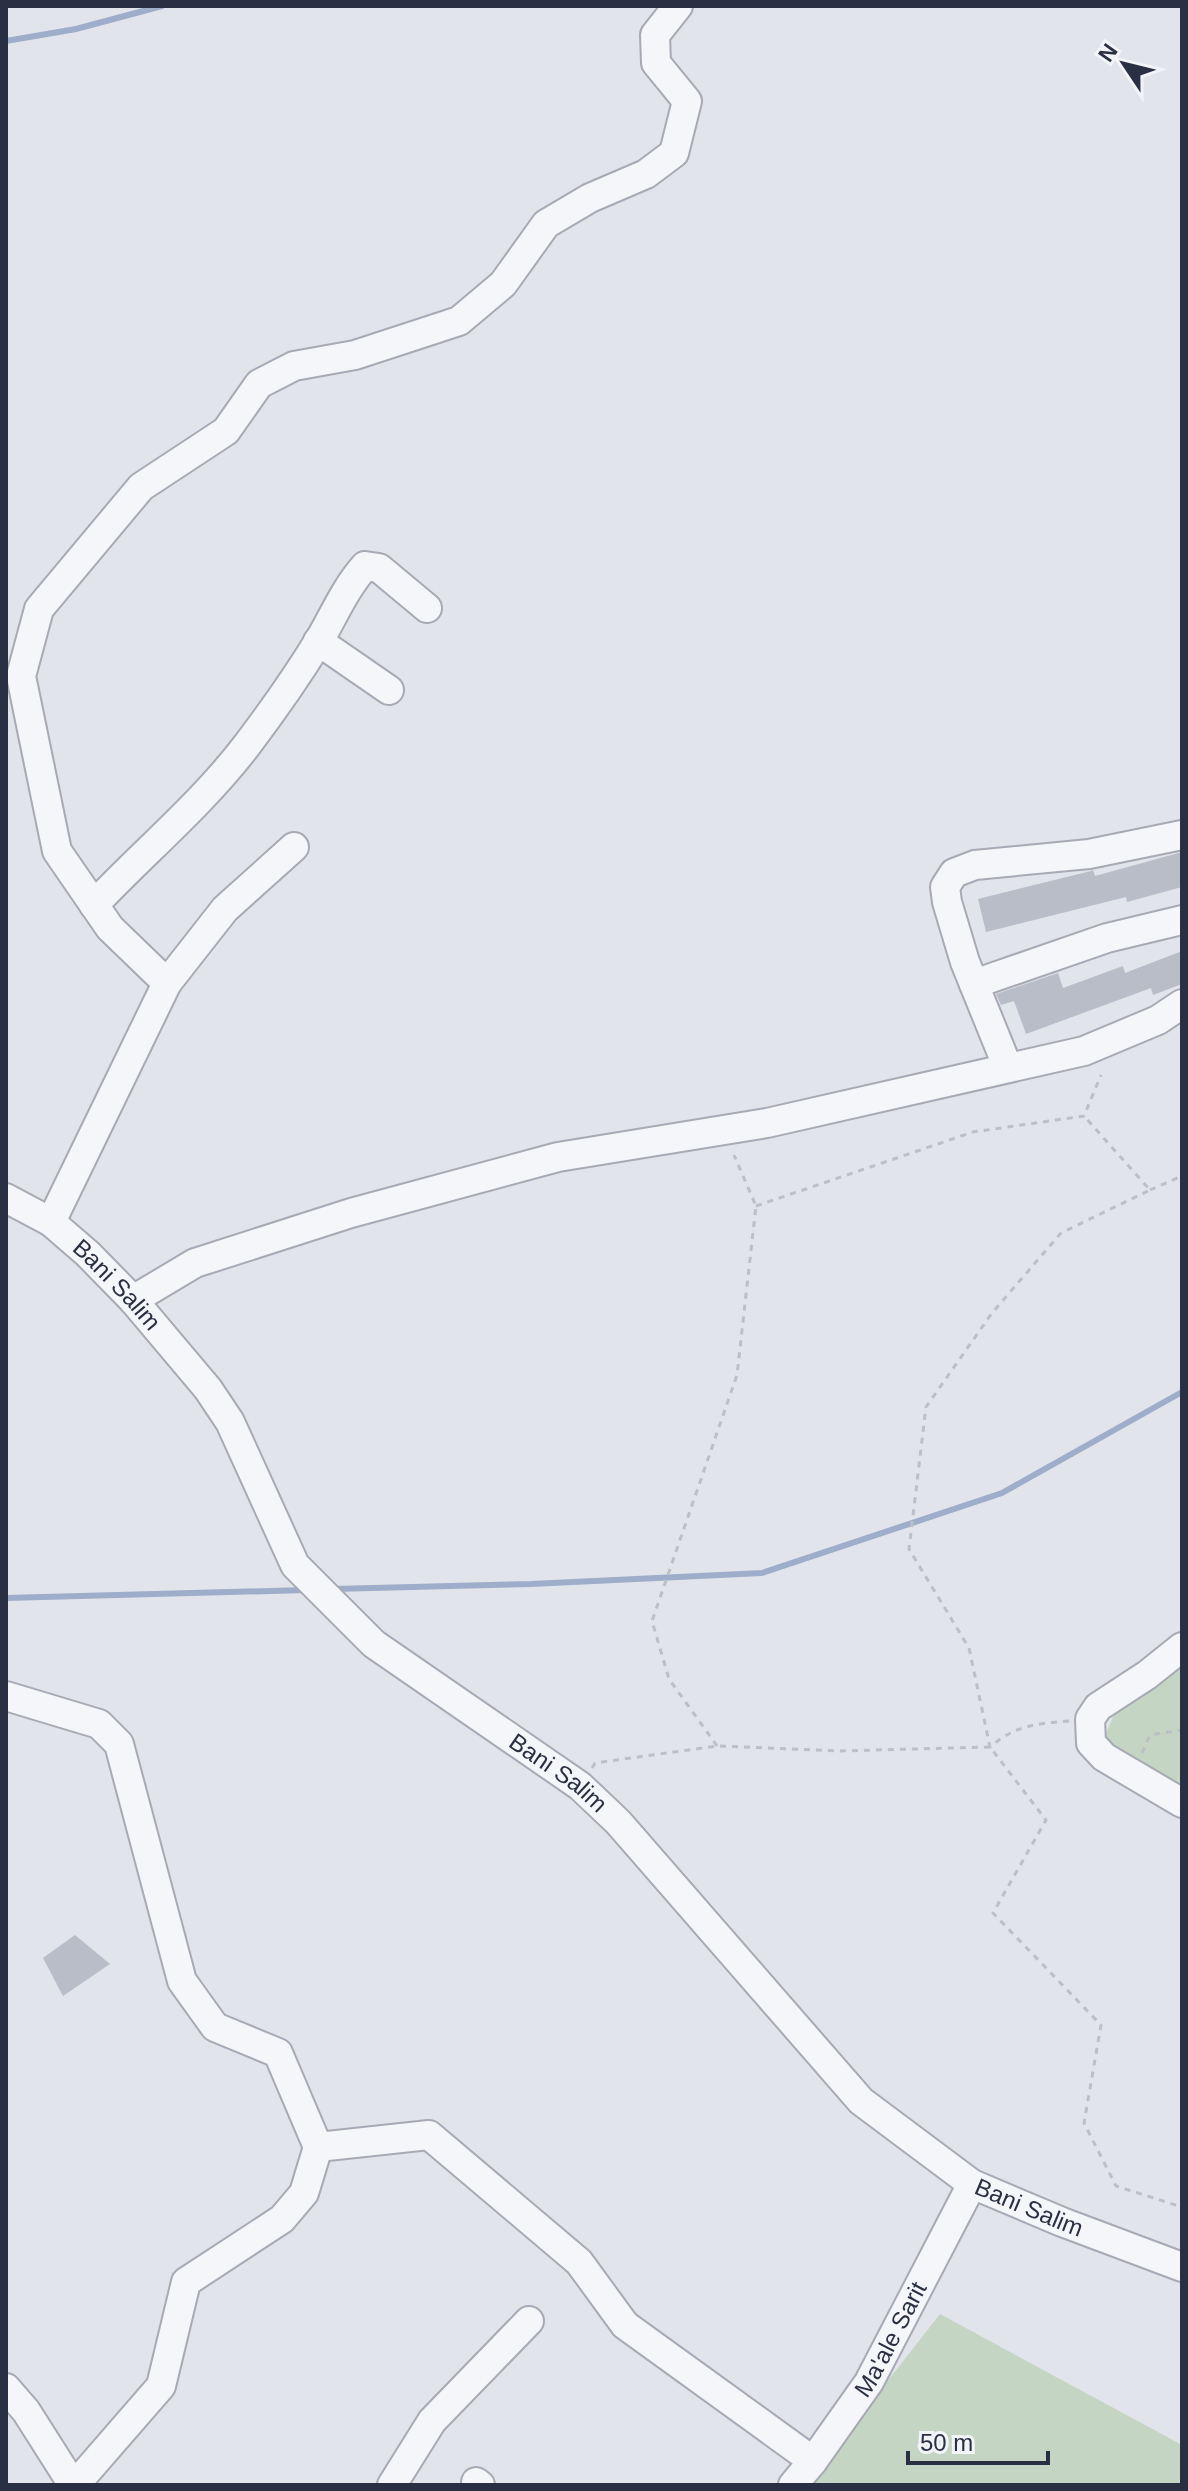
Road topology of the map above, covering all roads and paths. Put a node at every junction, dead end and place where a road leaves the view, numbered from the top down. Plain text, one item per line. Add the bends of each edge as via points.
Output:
1 (678, 6) edge
2 (427, 608) dead end
3 (318, 641) junction
4 (389, 690) dead end
5 (1182, 835) edge
6 (294, 847) dead end
7 (94, 905) junction
8 (1182, 920) edge
9 (167, 983) junction
10 (974, 984) junction
11 (1182, 1004) edge
12 (1008, 1068) junction
13 (1101, 1075) dead end
14 (1084, 1116) junction
15 (734, 1155) dead end
16 (1182, 1176) edge
17 (1150, 1190) junction
18 (6, 1198) edge
19 (756, 1206) junction
20 (51, 1222) junction
21 (133, 1300) junction
22 (1182, 1647) edge
23 (8, 1701) edge
24 (1090, 1719) junction
25 (1182, 1730) edge
26 (717, 1746) junction
27 (990, 1747) junction
28 (1132, 1774) junction
29 (580, 1786) junction
30 (1182, 1803) edge
31 (318, 2147) junction
32 (972, 2184) junction
33 (1182, 2207) edge
34 (1182, 2267) edge
35 (529, 2321) dead end
36 (6, 2388) edge
37 (801, 2478) edge
38 (74, 2485) edge
39 (392, 2485) edge

1 - 7 street via 655,35 656,63 687,101 674,153 646,174 546,224 503,284 459,321 355,355 294,366 259,384 226,431 141,487 39,609 21,676 57,851
2 - 3 street via 379,568 365,566
3 - 4 street
3 - 7 street via 247,745 198,803
5 - 10 street via 1089,854 975,865 954,873 945,887 947,902
6 - 9 street via 225,909
7 - 9 street via 110,928
8 - 10 street via 1107,938
9 - 20 street
10 - 12 street
11 - 12 street via 1158,1020 1084,1051
12 - 21 street via 767,1123 558,1157 351,1213 195,1263
13 - 14 path
14 - 17 path
14 - 19 path via 973,1132
15 - 19 path
16 - 17 path
17 - 27 path via 1061,1233 992,1313 926,1407 909,1549 969,1648
18 - 20 street, Bani Salim
19 - 26 path via 737,1375 652,1621 669,1679
20 - 21 street, Bani Salim
21 - 29 street, Bani Salim via 230,1422 295,1565 374,1644
22 - 24 street via 1098,1707
23 - 31 street via 99,1724 119,1744 182,1981 215,2027 278,2053
24 - 27 path via 1031,1724
24 - 28 street via 1091,1743
25 - 28 path via 1150,1735
26 - 27 path via 838,1751
26 - 29 path via 595,1763
27 - 33 path via 1046,1820 993,1913 1101,2025 1084,2123 1116,2186
28 - 30 street
29 - 32 street, Bani Salim via 618,1822 861,2101
31 - 37 street via 429,2135 579,2262 625,2325
31 - 38 street via 304,2193 282,2219 186,2282 161,2386
32 - 34 street, Bani Salim
32 - 37 street, Ma'ale Sarit via 869,2382
35 - 39 street via 432,2421
36 - 38 street

